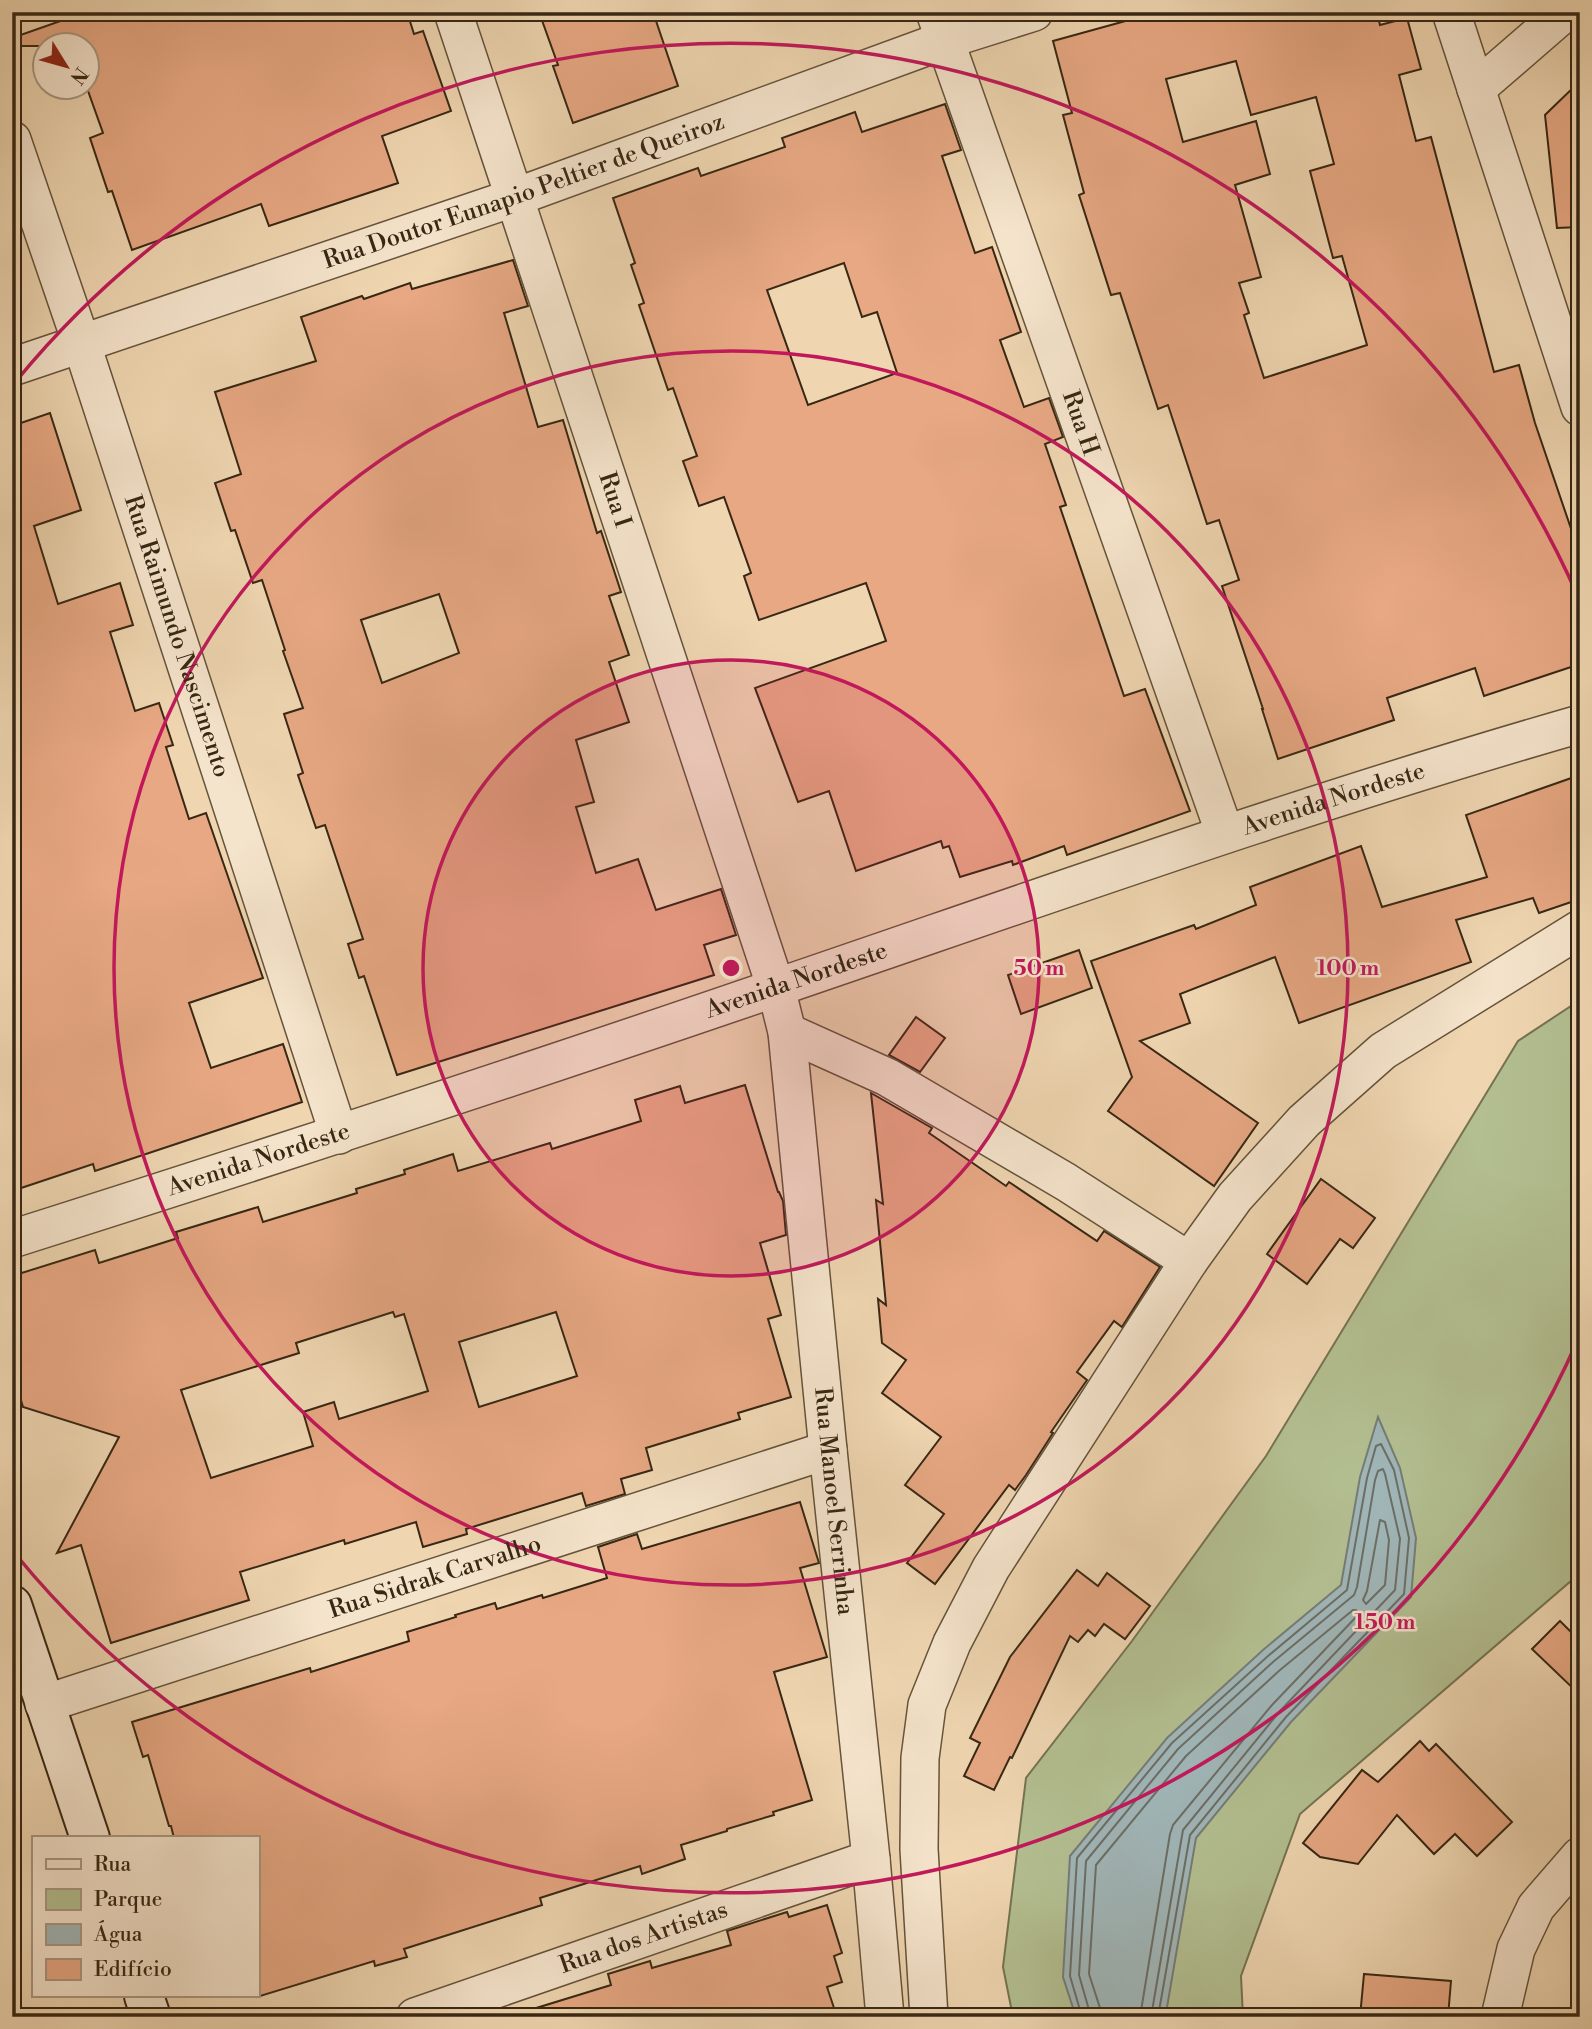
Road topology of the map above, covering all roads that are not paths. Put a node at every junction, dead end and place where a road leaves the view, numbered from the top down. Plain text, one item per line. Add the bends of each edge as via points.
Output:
1 (453, 12) edge
2 (1034, 12) edge
3 (1451, 12) edge
4 (1565, 12) edge
5 (940, 26) edge
6 (1476, 89) junction
7 (12, 140) edge
8 (513, 198) junction
9 (82, 345) junction
10 (12, 368) edge
11 (1580, 407) edge
12 (1580, 724) edge
13 (1225, 834) junction
14 (1580, 929) edge
15 (776, 988) junction
16 (787, 1032) junction
17 (339, 1135) junction
18 (12, 1239) edge
19 (1189, 1261) junction
20 (828, 1450) junction
21 (12, 1605) edge
22 (44, 1704) junction
23 (89, 1836) edge
24 (1580, 1856) edge
25 (871, 1859) junction
26 (144, 1997) edge
27 (152, 2017) edge
28 (415, 2017) edge
29 (885, 2017) edge
30 (929, 2017) edge
31 (1500, 2017) edge

1 - 8 street, Rua I
2 - 5 street, Rua Doutor Eunapio Peltier de Queiroz
3 - 6 street
4 - 6 street
5 - 8 street, Rua Doutor Eunapio Peltier de Queiroz
5 - 13 street, Rua H
6 - 11 street
7 - 9 street, Rua Raimundo Nascimento
8 - 9 street, Rua Doutor Eunapio Peltier de Queiroz
8 - 15 street, Rua I
9 - 10 street, Rua Doutor Eunapio Peltier de Queiroz
9 - 17 street, Rua Raimundo Nascimento
12 - 13 street, Avenida Nordeste
13 - 15 street, Avenida Nordeste
14 - 19 street via 1383,1051 1304,1121 1235,1197
15 - 16 street, Rua Manoel Serrinha
15 - 17 street, Avenida Nordeste
16 - 19 street via 887,1077
16 - 20 street, Rua Manoel Serrinha
17 - 18 street, Avenida Nordeste
19 - 30 street via 991,1568 952,1643 927,1705 920,1758 919,1849
20 - 22 street, Rua Sidrak Carvalho
20 - 25 street, Rua Manoel Serrinha
21 - 22 street
22 - 23 street
24 - 31 street via 1536,1907 1516,1949
25 - 28 street, Rua dos Artistas
25 - 29 street, Rua Manoel Serrinha
26 - 27 street

